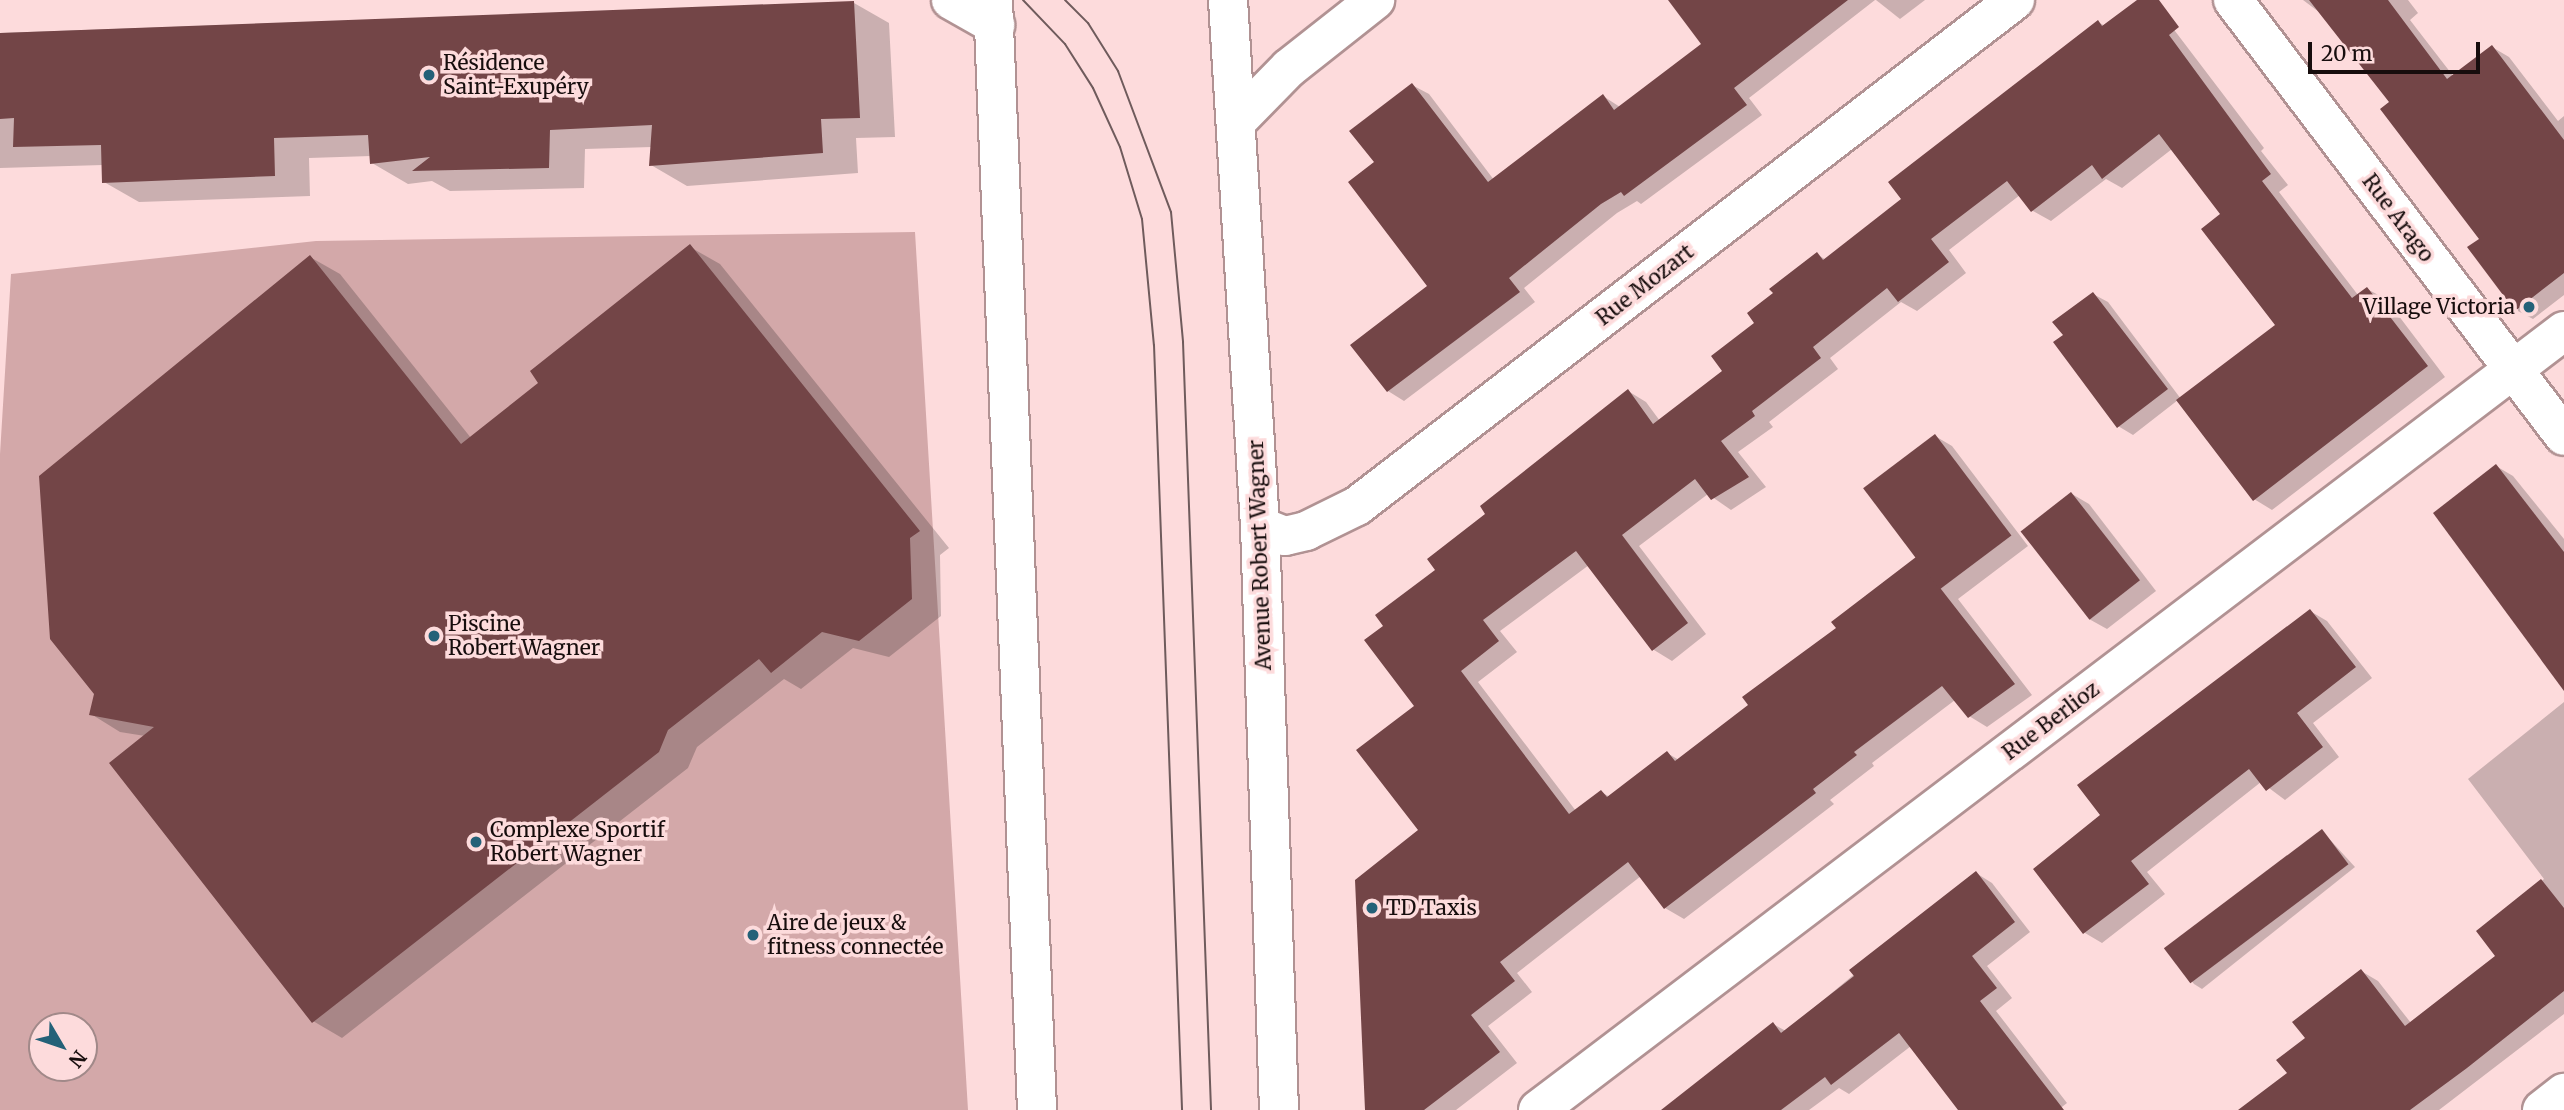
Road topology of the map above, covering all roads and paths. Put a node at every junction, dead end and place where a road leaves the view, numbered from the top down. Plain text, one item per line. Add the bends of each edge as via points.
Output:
1 (951, 0) edge
2 (1374, 0) edge
3 (2015, 0) edge
4 (2233, 0) edge
5 (1234, 5) edge
6 (994, 13) edge
7 (1239, 119) junction
8 (2564, 331) edge
9 (2514, 370) junction
10 (2564, 436) edge
11 (1260, 526) junction
12 (2564, 1093) edge
13 (1037, 1110) edge
14 (1279, 1110) edge
15 (1538, 1110) edge
16 (2542, 1110) edge

1 - 6 street
2 - 7 street via 1289,68
3 - 11 street, Rue Mozart via 1357,506 1285,536
4 - 9 street, Rue Arago
5 - 7 street, Avenue Robert Wagner
6 - 13 street
7 - 11 street, Avenue Robert Wagner
8 - 9 street, Rue Berlioz
9 - 10 street, Rue Arago
9 - 15 street, Rue Berlioz
11 - 14 street, Avenue Robert Wagner
12 - 16 street

